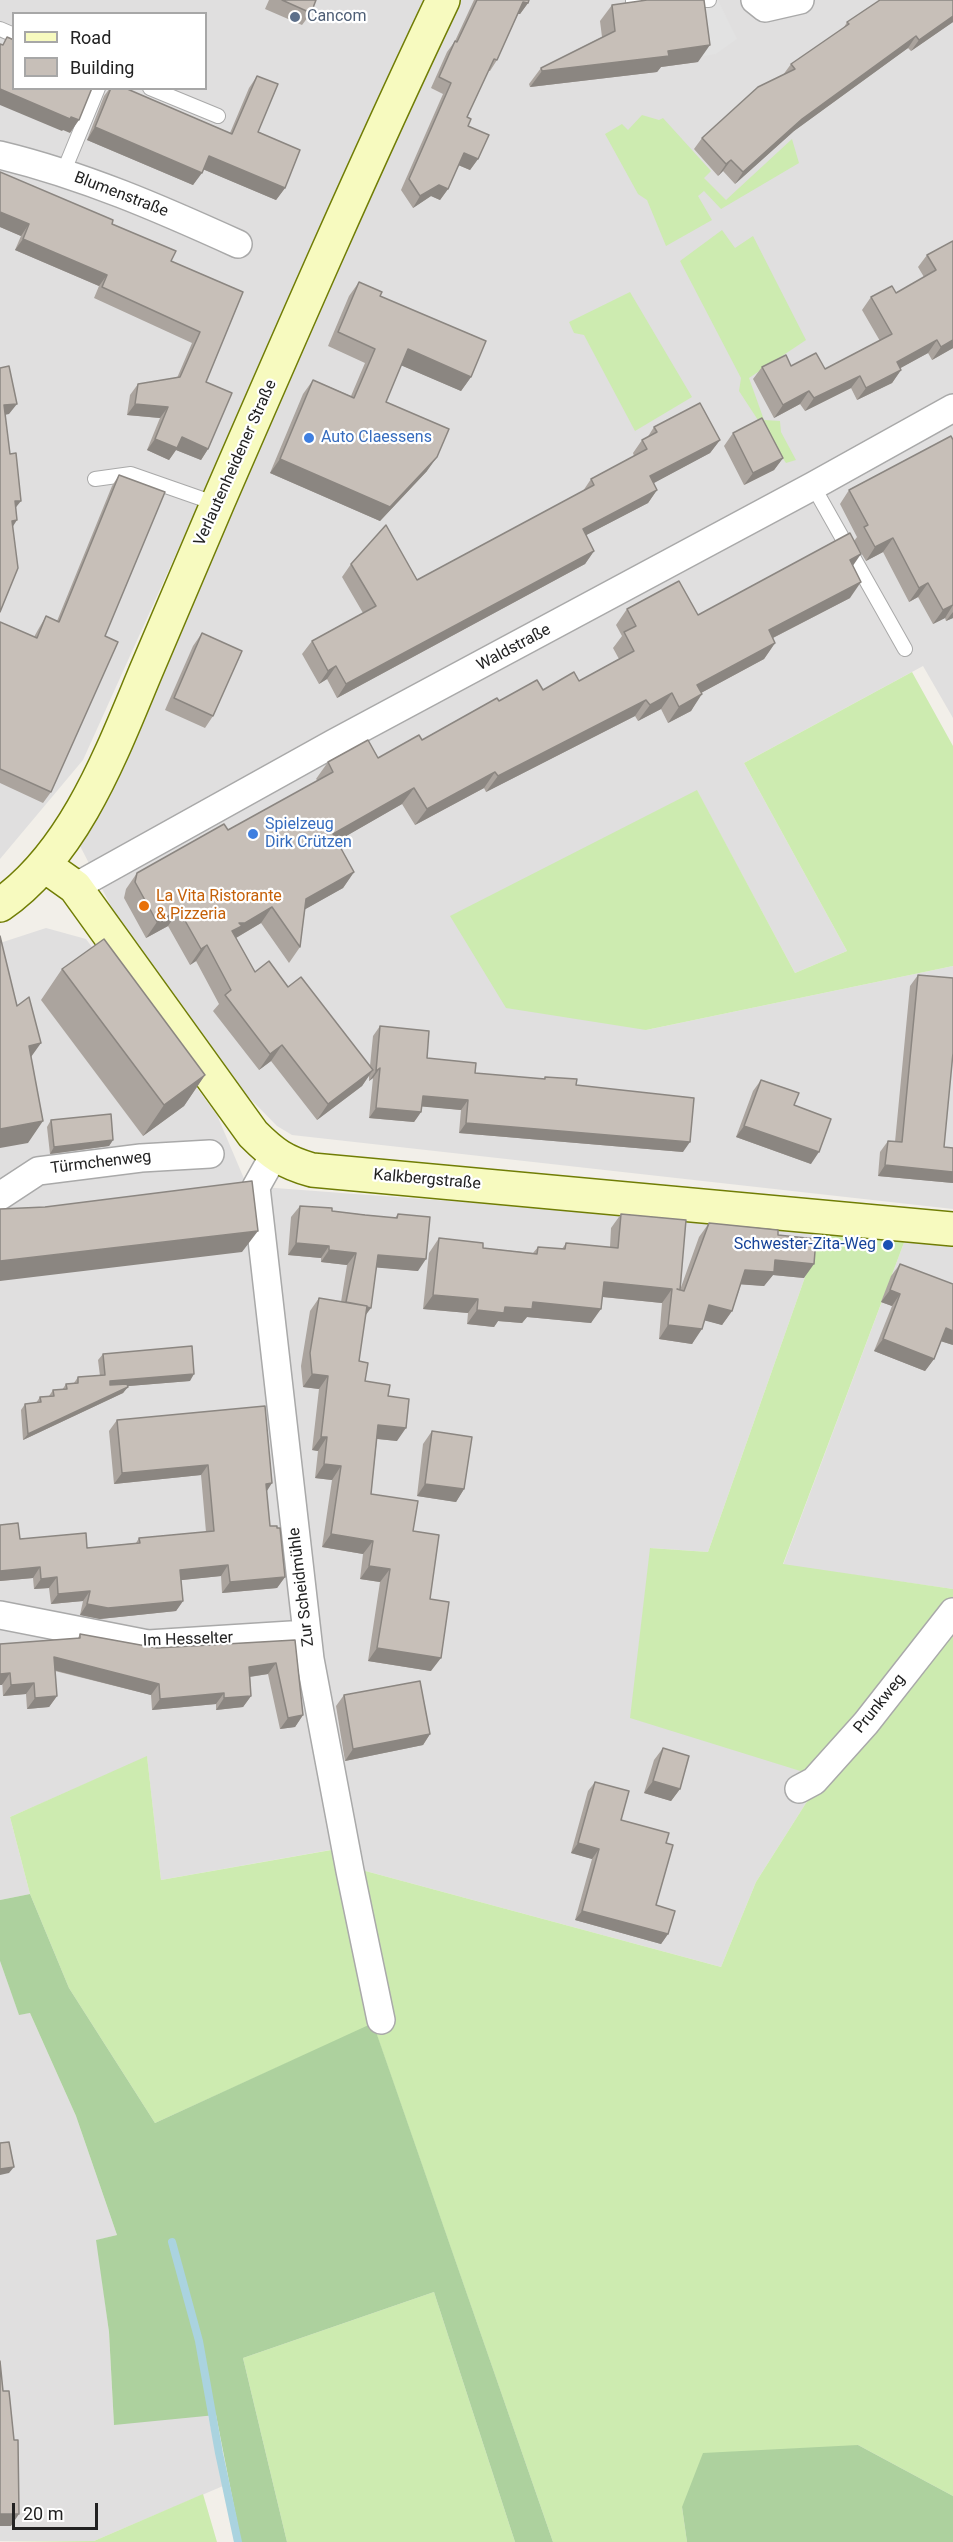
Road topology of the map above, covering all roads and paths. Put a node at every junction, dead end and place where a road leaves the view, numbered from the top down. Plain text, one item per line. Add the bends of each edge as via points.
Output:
1 (443, 0) edge
2 (704, 0) edge
3 (709, 0) edge
4 (755, 0) edge
5 (800, 0) edge
6 (97, 90) edge
7 (155, 90) edge
8 (218, 116) dead end
9 (0, 155) edge
10 (63, 173) junction
11 (238, 244) dead end
12 (953, 408) edge
13 (95, 479) dead end
14 (813, 486) junction
15 (217, 504) junction
16 (904, 648) dead end
17 (44, 865) junction
18 (75, 887) junction
19 (5, 894) edge
20 (210, 1154) dead end
21 (274, 1155) junction
22 (0, 1196) edge
23 (953, 1228) edge
24 (953, 1612) edge
25 (0, 1615) edge
26 (307, 1634) junction
27 (799, 1789) dead end
28 (381, 2020) dead end

1 - 15 street, Verlautenheidener Straße
2 - 3 lane
4 - 5 street via 765,8
6 - 10 lane
7 - 8 lane
9 - 10 street, Blumenstraße
10 - 11 street, Blumenstraße
12 - 14 street, Waldstraße
13 - 15 lane via 132,474
14 - 16 lane
14 - 18 street, Waldstraße
15 - 17 street, Verlautenheidener Straße via 115,745 63,840
17 - 18 street, Kalkbergstraße
17 - 19 street, Verlautenheidener Straße
18 - 21 street, Kalkbergstraße via 253,1134
20 - 22 street, Türmchenweg via 38,1171
21 - 23 street, Kalkbergstraße via 312,1170
21 - 26 street, Zur Scheidmühle via 256,1187
24 - 27 street, Prunkweg via 866,1723 814,1781
25 - 26 street, Im Hesselter via 148,1644
26 - 28 street, Zur Scheidmühle

